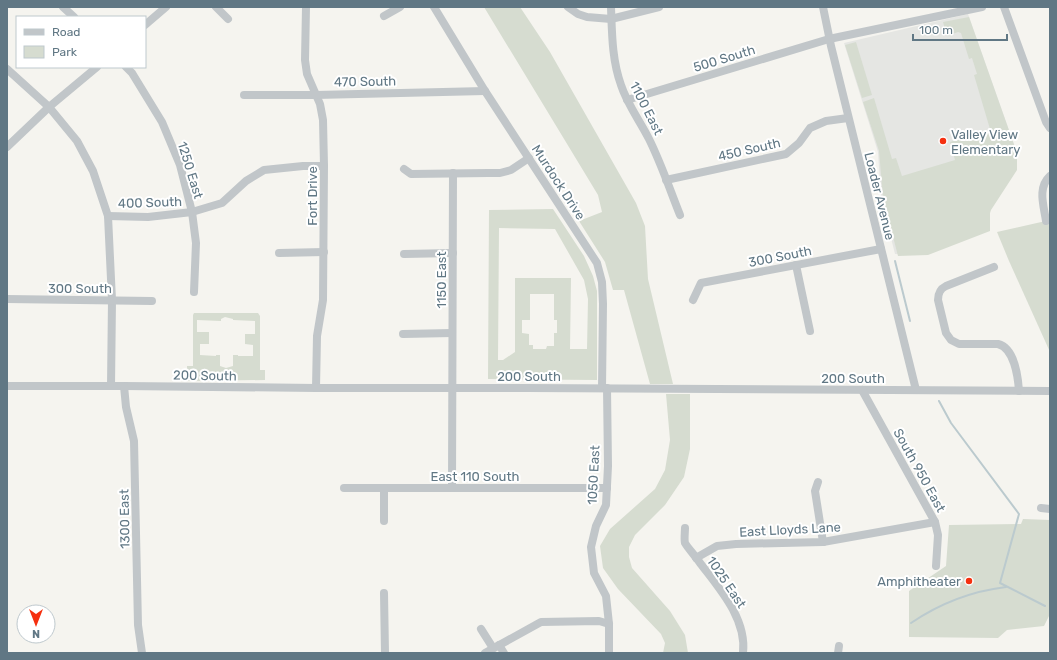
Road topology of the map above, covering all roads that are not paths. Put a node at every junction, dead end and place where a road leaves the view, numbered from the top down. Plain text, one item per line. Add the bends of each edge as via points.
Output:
1 (64, 7) edge
2 (166, 7) edge
3 (216, 7) edge
4 (306, 7) edge
5 (400, 7) edge
6 (434, 7) edge
7 (568, 7) edge
8 (611, 7) edge
9 (659, 7) edge
10 (823, 7) edge
11 (982, 7) edge
12 (1004, 7) edge
13 (73, 16) edge
14 (384, 16) dead end
15 (228, 19) dead end
16 (611, 19) junction
17 (146, 24) edge
18 (829, 39) junction
19 (96, 68) edge
20 (127, 68) edge
21 (7, 69) edge
22 (485, 91) junction
23 (244, 95) dead end
24 (316, 95) junction
25 (627, 100) junction
26 (49, 107) junction
27 (848, 118) junction
28 (1050, 128) edge
29 (7, 147) edge
30 (529, 158) junction
31 (324, 166) junction
32 (404, 169) dead end
33 (453, 173) junction
34 (1050, 176) edge
35 (666, 180) junction
36 (192, 212) junction
37 (680, 215) dead end
38 (108, 216) junction
39 (1046, 221) dead end
40 (881, 249) junction
41 (324, 252) junction
42 (279, 253) dead end
43 (453, 253) junction
44 (404, 254) dead end
45 (796, 266) junction
46 (994, 267) dead end
47 (194, 292) dead end
48 (7, 299) edge
49 (112, 300) junction
50 (152, 300) dead end
51 (693, 300) dead end
52 (810, 331) dead end
53 (452, 333) junction
54 (403, 334) dead end
55 (7, 386) edge
56 (111, 386) junction
57 (124, 386) junction
58 (316, 388) junction
59 (452, 388) junction
60 (605, 388) junction
61 (862, 390) junction
62 (916, 390) junction
63 (1019, 391) junction
64 (1050, 391) edge
65 (818, 482) dead end
66 (344, 488) dead end
67 (384, 488) junction
68 (452, 488) junction
69 (607, 488) junction
70 (1040, 508) dead end
71 (1050, 509) edge
72 (384, 521) dead end
73 (935, 522) junction
74 (685, 528) dead end
75 (823, 542) junction
76 (696, 558) junction
77 (936, 566) dead end
78 (384, 593) dead end
79 (609, 624) junction
80 (481, 629) dead end
81 (496, 646) junction
82 (142, 653) edge
83 (384, 653) edge
84 (485, 653) edge
85 (504, 653) edge
86 (609, 653) edge
87 (742, 653) edge

1 - 13 street
2 - 17 street
3 - 15 street
4 - 24 street, Fort Drive via 305,60 307,74
5 - 14 street
6 - 22 street, Murdock Drive
7 - 16 street via 587,17
8 - 16 street, 1100 East
9 - 16 street
10 - 18 street, Loader Avenue
11 - 18 street, 500 South
12 - 28 street
16 - 25 street, 1100 East via 615,64
18 - 25 street, 500 South
18 - 27 street, Loader Avenue
19 - 26 street
20 - 36 street, 1250 East via 162,122 180,165
21 - 26 street
22 - 24 street, 470 South
22 - 30 street, Murdock Drive
23 - 24 street, 470 South
24 - 31 street, Fort Drive via 323,120
25 - 35 street, 1100 East via 650,140
26 - 29 street
26 - 38 street via 77,141 94,171
27 - 35 street, 450 South via 826,120 810,128 799,143 786,154
27 - 40 street, Loader Avenue
30 - 33 street via 511,170 500,173
30 - 60 street, Murdock Drive via 596,263 602,282
31 - 36 street, 400 South via 264,170 246,181 222,203
31 - 41 street, Fort Drive
32 - 33 street via 411,174
33 - 43 street, 1150 East
34 - 39 street via 1042,188
35 - 37 street, 1100 East
36 - 38 street, 400 South via 148,217
36 - 47 street, 1250 East via 196,243
38 - 49 street
40 - 45 street, 300 South
40 - 62 street, Loader Avenue
41 - 42 street
41 - 58 street, Fort Drive via 323,300 317,336
43 - 44 street
43 - 53 street, 1150 East
45 - 51 street, 300 South via 701,283
45 - 52 street
46 - 63 street via 946,286 940,291 938,300 946,333 951,340 959,344 998,344 1006,348 1018,376
48 - 49 street, 300 South
49 - 50 street, 300 South
49 - 56 street
53 - 54 street
53 - 59 street, 1150 East
55 - 56 street, 200 South
56 - 57 street, 200 South
57 - 58 street, 200 South
57 - 82 street, 1300 East via 134,441 138,625
58 - 59 street, 200 South
59 - 60 street, 200 South
59 - 68 street, 1150 East
60 - 61 street, 200 South
60 - 69 street, 1050 East
61 - 62 street, 200 South
61 - 73 street, South 950 East
62 - 63 street, 200 South
63 - 64 street, 200 South
65 - 75 street via 815,491
66 - 67 street, East 110 South
67 - 68 street, East 110 South
67 - 72 street
68 - 69 street, East 110 South
69 - 79 street, 1050 East via 606,505 596,526 591,547 594,573 606,596
70 - 71 street
73 - 75 street, East Lloyds Lane
73 - 77 street, South 950 East via 938,535
74 - 76 street, 1025 East via 685,543
75 - 76 street, East Lloyds Lane via 717,546
76 - 87 street, 1025 East via 737,619 741,632
78 - 83 street
79 - 81 street via 599,621 541,622
79 - 86 street, 1050 East
80 - 81 street
81 - 84 street
81 - 85 street

